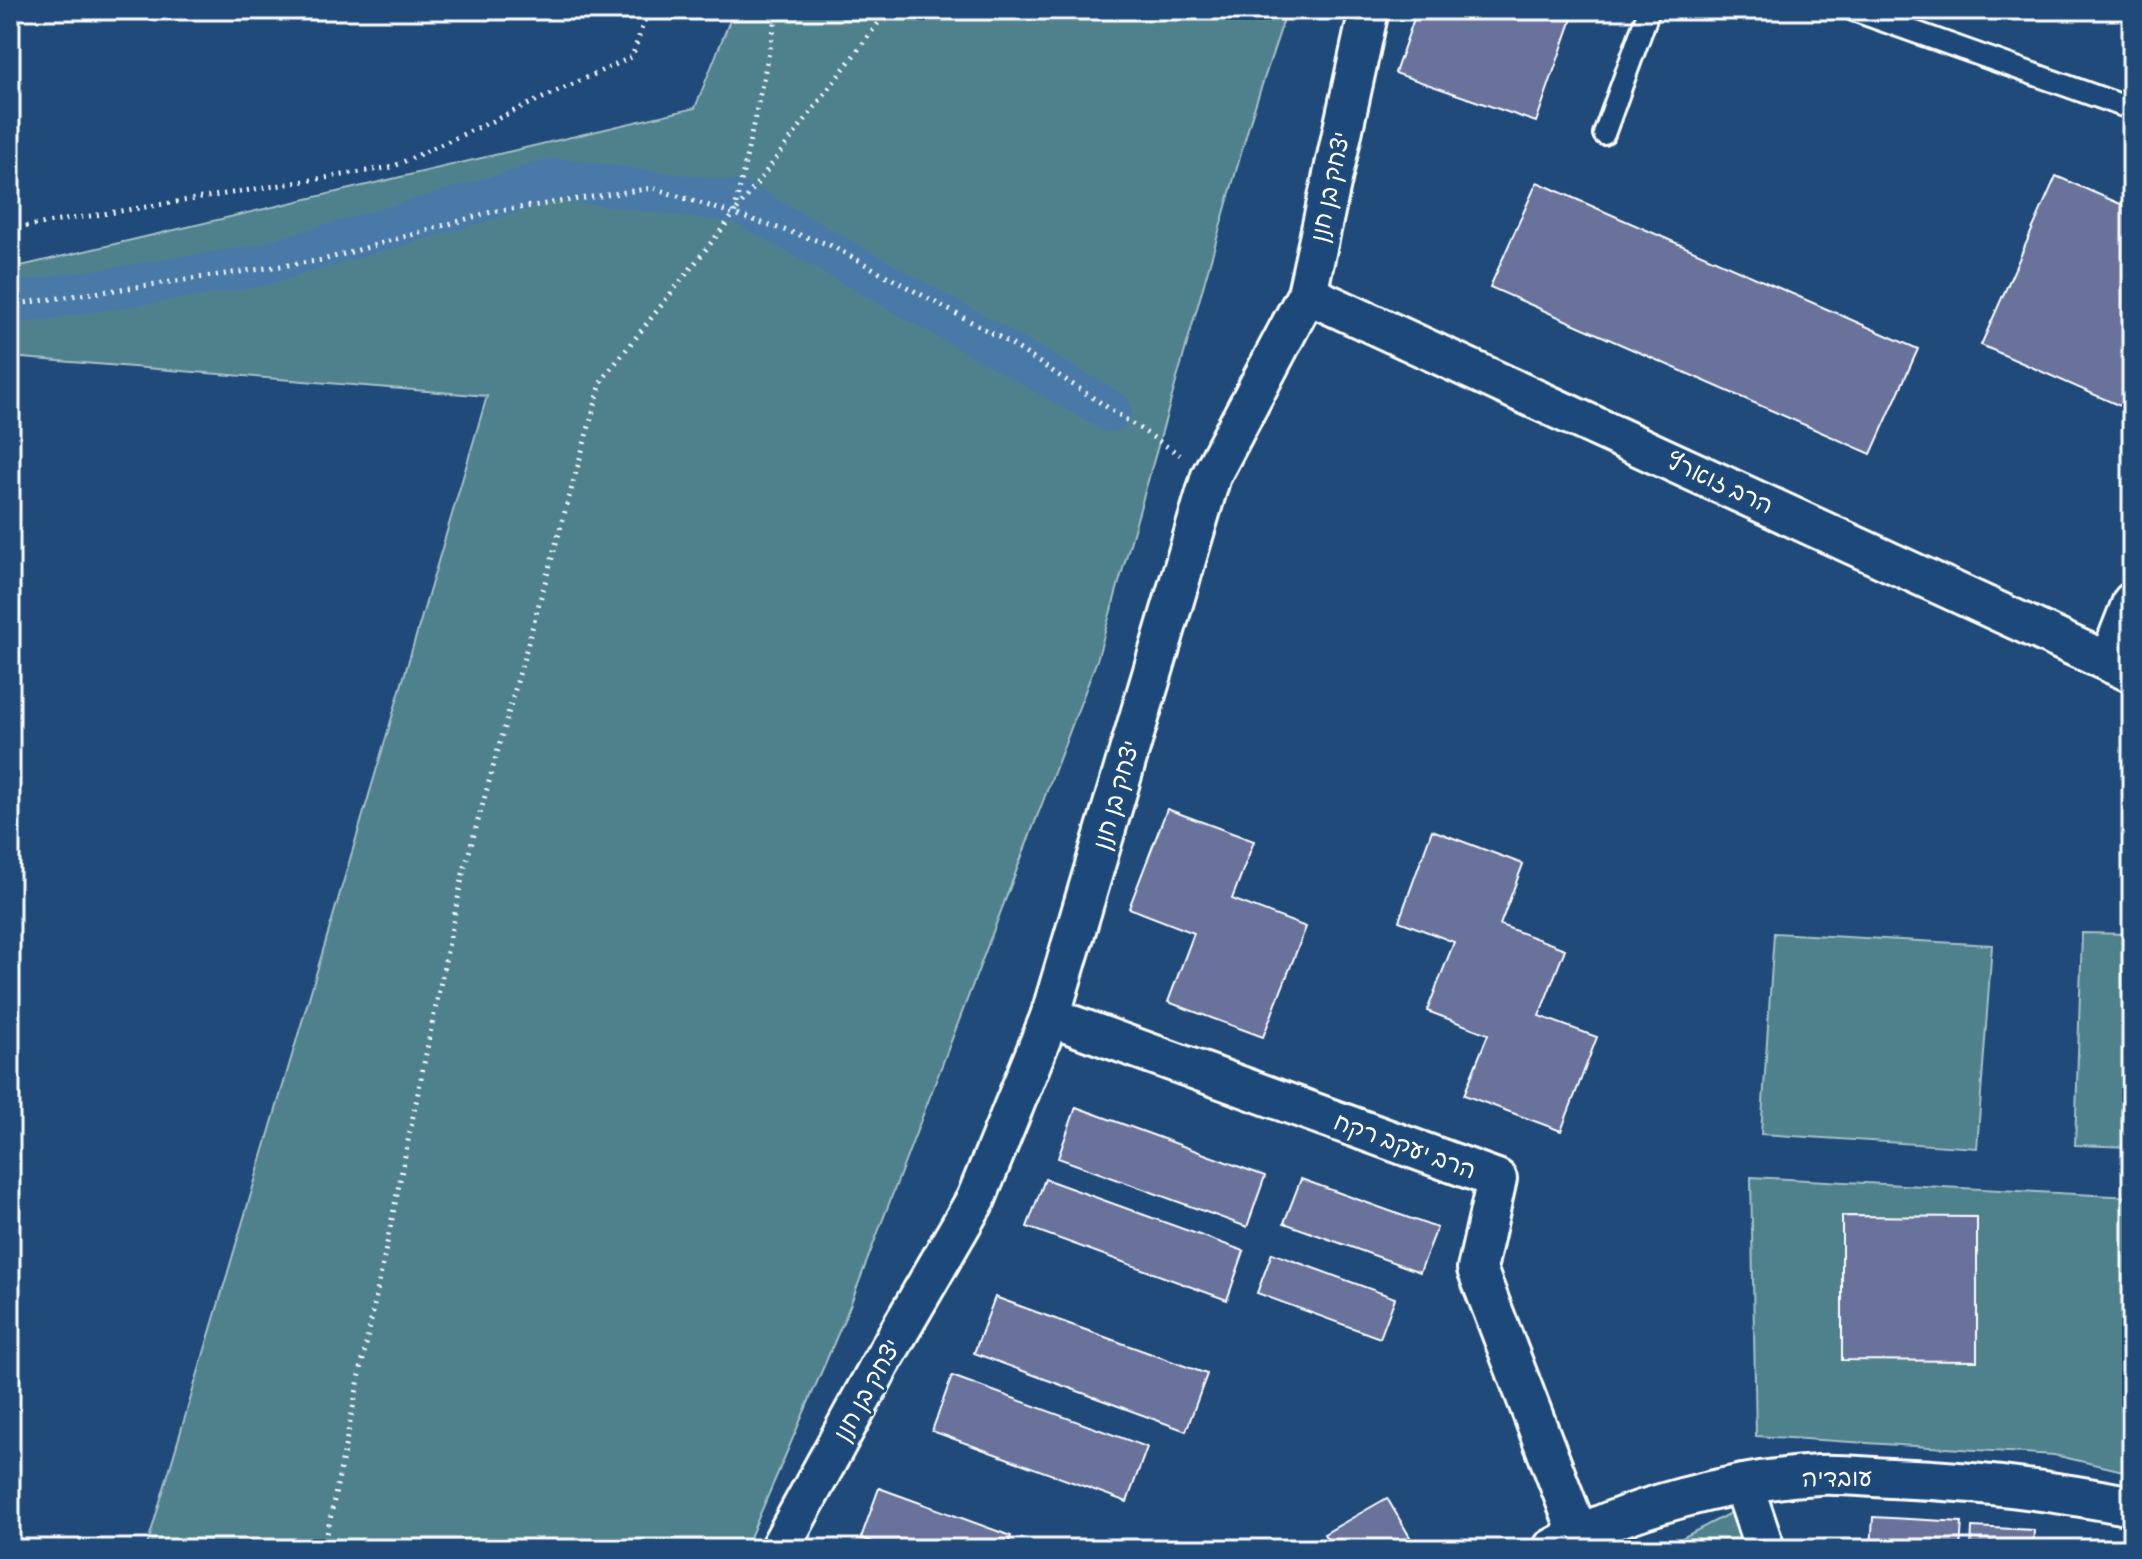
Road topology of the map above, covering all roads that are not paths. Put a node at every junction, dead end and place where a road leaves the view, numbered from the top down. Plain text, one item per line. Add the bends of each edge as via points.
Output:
1 (1369, 10) edge
2 (1649, 10) edge
3 (1853, 10) edge
4 (2132, 109) edge
5 (1604, 134) dead end
6 (1307, 294) junction
7 (2132, 602) edge
8 (2121, 667) edge
9 (1050, 1017) junction
10 (1743, 1484) junction
11 (2132, 1506) edge
12 (1565, 1541) edge
13 (779, 1549) edge
14 (1765, 1549) edge

1 - 6 street, יצחק בן חנן
2 - 5 lane
3 - 4 lane
6 - 8 street, הרב זוארץ
6 - 9 street, יצחק בן חנן via 1211,476
7 - 8 street
9 - 12 street, הרב יעקב רקח via 1497,1179 1477,1269
9 - 13 street, יצחק בן חנן via 976,1199
10 - 11 street, עובדיה via 1819,1475 1946,1480
10 - 12 street, עובדיה via 1655,1506
10 - 14 street

